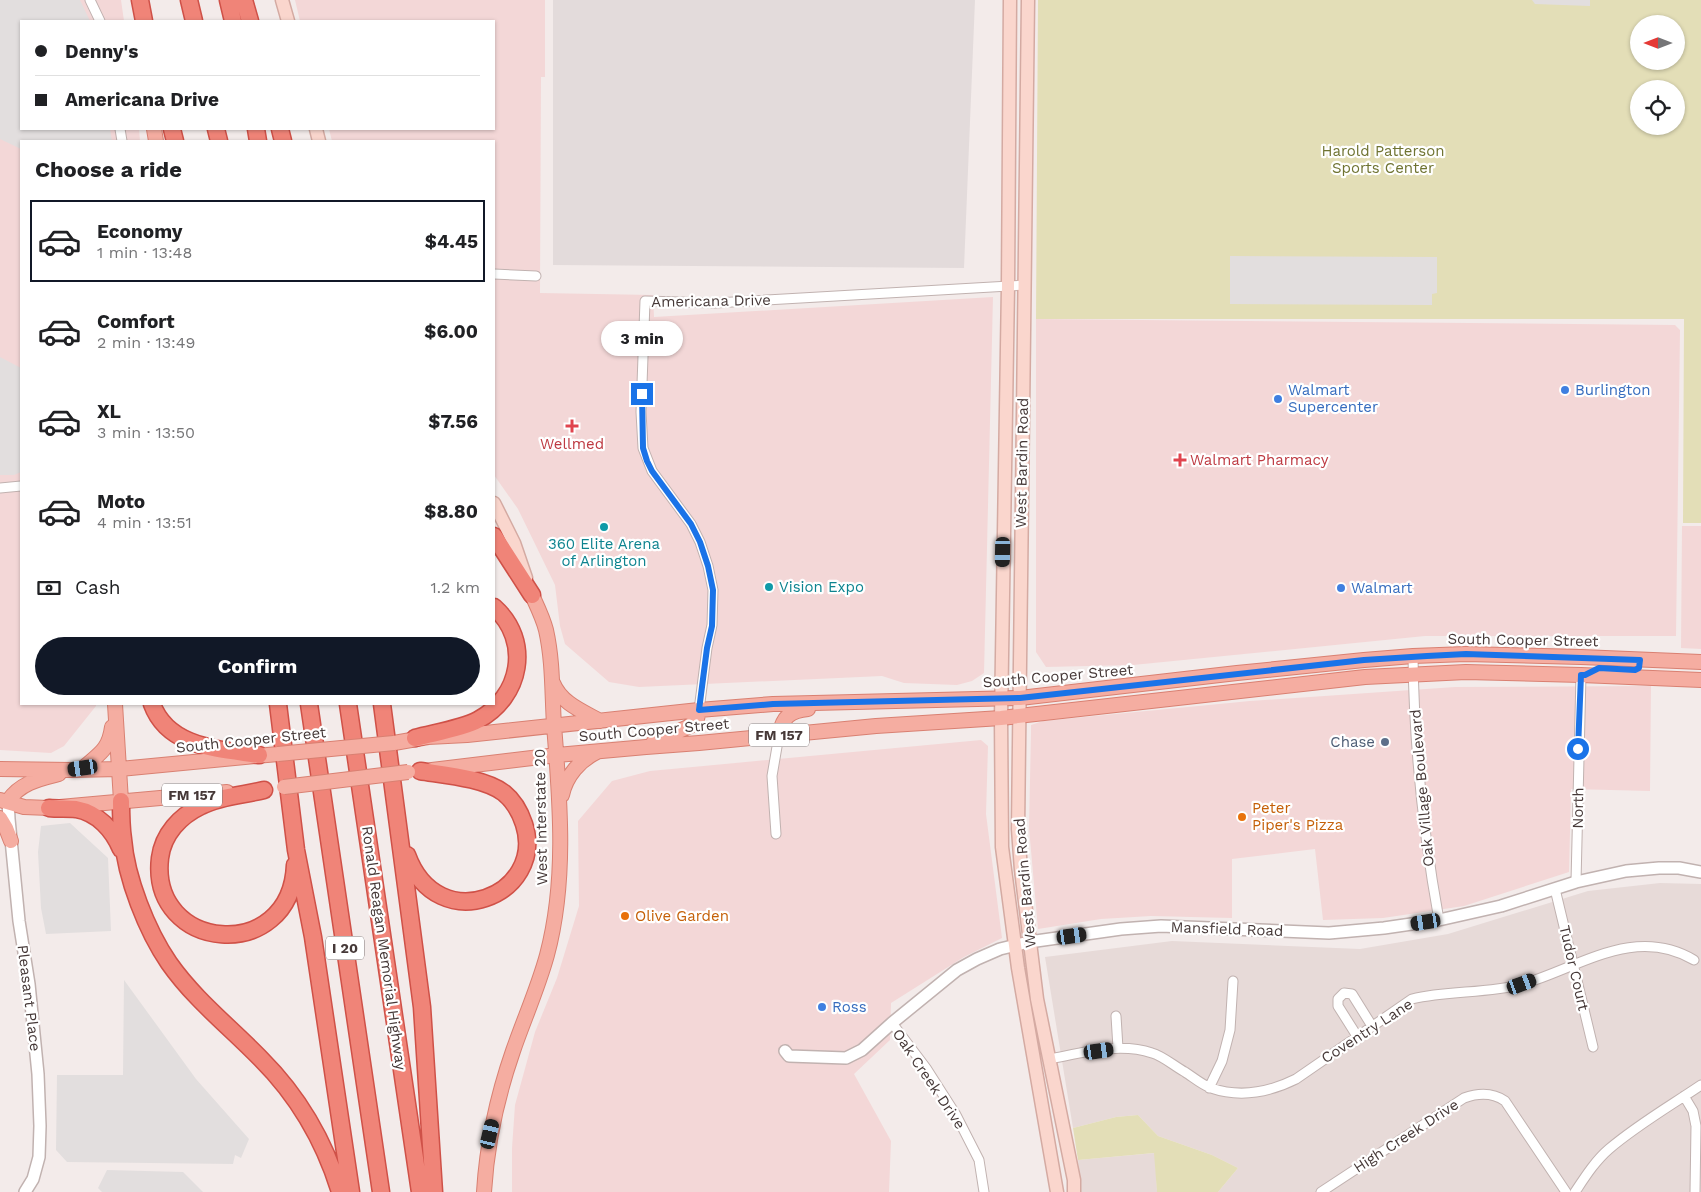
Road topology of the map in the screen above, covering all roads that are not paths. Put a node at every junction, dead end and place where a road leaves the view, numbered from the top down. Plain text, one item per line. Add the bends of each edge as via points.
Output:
1 (90, 0) edge
2 (136, 0) edge
3 (140, 0) edge
4 (189, 0) edge
5 (228, 0) edge
6 (244, 0) edge
7 (282, 0) edge
8 (1010, 0) edge
9 (1028, 0) edge
10 (100, 20) edge
11 (138, 20) edge
12 (144, 20) edge
13 (194, 20) edge
14 (233, 20) edge
15 (250, 20) edge
16 (288, 20) edge
17 (495, 274) edge
18 (536, 276) dead end
19 (1008, 286) junction
20 (1025, 286) junction
21 (20, 486) edge
22 (1004, 486) junction
23 (1022, 486) junction
24 (0, 488) edge
25 (495, 504) edge
26 (495, 538) edge
27 (532, 595) junction
28 (495, 609) edge
29 (1413, 656) junction
30 (1640, 660) junction
31 (1701, 662) edge
32 (1701, 672) edge
33 (1413, 674) junction
34 (1583, 675) junction
35 (1661, 678) junction
36 (1701, 680) edge
37 (552, 681) junction
38 (1020, 698) junction
39 (1001, 699) junction
40 (848, 703) junction
41 (114, 705) edge
42 (114, 705) edge
43 (152, 705) edge
44 (277, 705) edge
45 (309, 705) edge
46 (348, 705) edge
47 (382, 705) edge
48 (699, 710) junction
49 (1020, 716) junction
50 (1001, 718) junction
51 (600, 721) junction
52 (554, 726) junction
53 (779, 735) junction
54 (414, 738) junction
55 (646, 747) junction
56 (598, 751) junction
57 (259, 755) junction
58 (557, 755) junction
59 (0, 769) edge
60 (77, 769) junction
61 (120, 769) junction
62 (414, 771) junction
63 (264, 790) junction
64 (4, 801) edge
65 (121, 801) junction
66 (559, 806) junction
67 (49, 808) junction
68 (395, 809) junction
69 (0, 818) edge
70 (776, 834) dead end
71 (11, 841) junction
72 (296, 850) junction
73 (129, 870) junction
74 (1701, 872) edge
75 (1576, 882) junction
76 (1555, 889) junction
77 (1439, 920) junction
78 (1030, 942) junction
79 (1015, 946) junction
80 (1694, 960) dead end
81 (1573, 965) junction
82 (1232, 981) dead end
83 (1116, 1016) dead end
84 (892, 1022) junction
85 (1372, 1026) junction
86 (1356, 1036) junction
87 (1593, 1047) dead end
88 (1118, 1048) junction
89 (785, 1051) dead end
90 (1050, 1059) junction
91 (1701, 1085) edge
92 (1209, 1088) junction
93 (1684, 1096) junction
94 (25, 1192) edge
95 (340, 1192) edge
96 (351, 1192) edge
97 (381, 1192) edge
98 (420, 1192) edge
99 (434, 1192) edge
100 (484, 1192) edge
101 (984, 1192) edge
102 (1057, 1192) edge
103 (1074, 1192) edge
104 (1321, 1192) edge
105 (1566, 1192) edge
106 (1575, 1192) edge
107 (1695, 1192) edge

1 - 10 street
2 - 11 main road
3 - 12 highway
4 - 13 highway
5 - 14 highway
6 - 15 highway
7 - 16 main road
8 - 19 main road, West Bardin Road
9 - 20 main road, West Bardin Road
17 - 18 street
19 - 20 street, Americana Drive
19 - 22 main road, West Bardin Road
19 - 48 street, Americana Drive via 715,303 645,301 643,448 652,471 691,524 700,542 713,590 712,626
20 - 23 main road, West Bardin Road
21 - 24 street
22 - 23 main road
22 - 39 main road, West Bardin Road
23 - 38 main road, West Bardin Road
25 - 27 main road, West Interstate 20 via 514,543
26 - 27 highway
27 - 37 main road, West Interstate 20 via 546,628
28 - 54 highway via 510,628 517,650 516,671 504,699 476,722
29 - 30 main road, South Cooper Street / FM 157 via 1466,654
29 - 33 street, Oak Village Boulevard
29 - 38 main road, South Cooper Street / FM 157
30 - 31 main road, South Cooper Street / FM 157
30 - 34 main road via 1639,668 1635,670 1599,668
32 - 35 main road via 1672,670 1662,674
33 - 34 main road, South Cooper Street / FM 157
33 - 49 main road, South Cooper Street / FM 157
33 - 77 street, Oak Village Boulevard via 1422,805
34 - 35 main road, South Cooper Street / FM 157
34 - 75 street, North
35 - 36 main road, South Cooper Street / FM 157
37 - 51 main road via 567,702
37 - 52 main road, West Interstate 20
38 - 39 main road, South Cooper Street / FM 157
38 - 49 main road, West Bardin Road
39 - 40 main road, South Cooper Street / FM 157
39 - 50 main road, West Bardin Road
40 - 48 main road, South Cooper Street / FM 157 via 773,704
40 - 53 main road via 796,711 786,717
41 - 61 main road
42 - 60 main road via 106,748
43 - 57 highway via 162,723 186,741
44 - 72 highway
45 - 97 highway, I 20
46 - 98 highway, Ronald Reagan Memorial Highway / I 20
47 - 68 highway
48 - 51 main road, South Cooper Street / FM 157
48 - 55 main road via 697,719 690,726
49 - 50 main road, South Cooper Street / FM 157
49 - 78 main road, West Bardin Road via 1018,830
50 - 53 main road, South Cooper Street / FM 157
50 - 79 main road, West Bardin Road via 1002,847
51 - 52 main road, South Cooper Street / FM 157
52 - 54 main road, South Cooper Street / FM 157
52 - 58 main road, West Interstate 20
53 - 55 main road, South Cooper Street / FM 157
53 - 70 street via 772,776
54 - 57 main road, South Cooper Street / FM 157, bridge
55 - 56 main road, South Cooper Street / FM 157
56 - 58 main road, South Cooper Street / FM 157
56 - 66 main road via 573,770 564,786
57 - 61 main road, South Cooper Street / FM 157
58 - 62 main road, South Cooper Street / FM 157
58 - 66 main road, West Interstate 20
59 - 60 main road, South Cooper Street / FM 157
60 - 61 main road, South Cooper Street / FM 157
60 - 64 main road via 31,782
61 - 65 main road
62 - 63 main road, South Cooper Street / FM 157, bridge
62 - 68 highway via 481,783 503,792 512,800 521,814 527,844 525,858 516,877 500,891 475,901 449,899 434,892 412,869
63 - 65 main road, South Cooper Street / FM 157
63 - 72 highway via 203,804 178,821 161,851 158,871 162,890 174,911 198,928 210,933 243,934 259,928 282,908 295,874
64 - 67 main road, South Cooper Street / FM 157 via 24,807
64 - 71 street, Pleasant Place
65 - 67 main road, South Cooper Street / FM 157
65 - 73 highway via 123,840
66 - 100 main road, West Interstate 20 via 560,888 555,920 547,955 495,1111
67 - 73 highway via 77,809 104,822 117,839
68 - 99 highway via 422,1007
69 - 71 main road
71 - 94 street, Pleasant Place via 34,1024 40,1126 37,1169
72 - 96 highway via 314,946
73 - 95 highway via 155,940 169,962 187,986 262,1060 288,1091 316,1134
74 - 75 street, Mansfield Road via 1679,868 1626,870
75 - 76 street, Mansfield Road
76 - 77 street, Mansfield Road
76 - 81 street, Tudor Court
77 - 78 street, Mansfield Road via 1329,933 1161,926
78 - 79 street, Mansfield Road
78 - 90 main road, West Bardin Road via 1037,998
79 - 84 street, Mansfield Road via 1000,949 958,970
79 - 102 main road, West Bardin Road
80 - 81 street, Coventry Lane via 1680,952 1646,946 1610,952
81 - 85 street, Coventry Lane via 1522,984 1494,990 1412,999
81 - 87 street, Tudor Court
82 - 92 street via 1230,1030 1222,1061
83 - 88 street
84 - 89 street, Mansfield Road via 862,1050 846,1058 789,1056
84 - 101 street, Oak Creek Drive via 956,1115 979,1160
85 - 86 street, Coventry Lane
85 - 86 street via 1352,994 1344,993 1338,998 1338,1006
86 - 92 street, Coventry Lane via 1296,1079 1279,1087 1251,1093
88 - 90 street, Coventry Lane
88 - 92 street, Coventry Lane via 1153,1053
90 - 103 main road, West Bardin Road
91 - 93 street
93 - 106 street via 1607,1150
93 - 107 street via 1693,1110 1696,1126
104 - 105 street, High Creek Drive via 1464,1098 1491,1094 1505,1101

